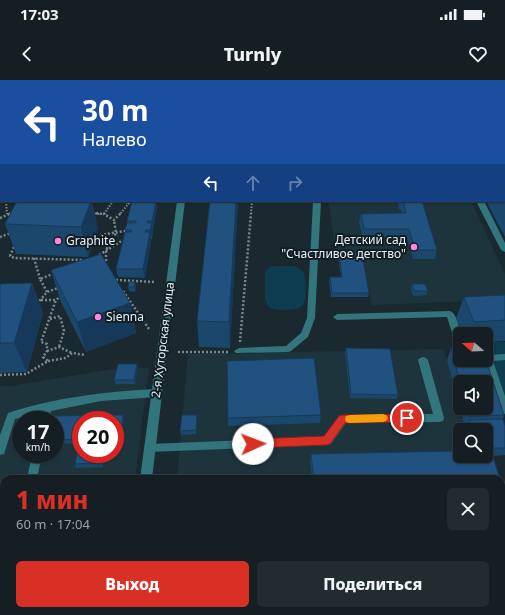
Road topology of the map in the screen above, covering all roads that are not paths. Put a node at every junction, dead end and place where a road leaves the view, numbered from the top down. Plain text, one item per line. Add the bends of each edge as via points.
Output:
1 (180, 202) edge
2 (317, 202) edge
3 (481, 202) edge
4 (505, 250) edge
5 (337, 317) dead end
6 (454, 327) edge
7 (239, 351) road end
8 (505, 357) edge
9 (493, 358) edge
10 (423, 360) dead end
11 (490, 367) edge
12 (156, 393) junction
13 (47, 407) junction
14 (505, 410) edge
15 (46, 411) edge
16 (149, 448) junction
17 (0, 451) edge
18 (35, 463) edge
19 (33, 475) edge
20 (146, 475) edge

1 - 12 street, 2-я Хуторская улица
2 - 7 lane via 311,318 305,335 288,349
3 - 4 lane
5 - 6 lane via 450,314
8 - 9 lane
10 - 16 lane via 438,418 343,419 327,441
11 - 14 lane
12 - 13 lane via 66,402
12 - 16 street, 2-я Хуторская улица
13 - 15 lane
13 - 17 lane via 11,416
16 - 20 street, 2-я Хуторская улица
18 - 19 lane

